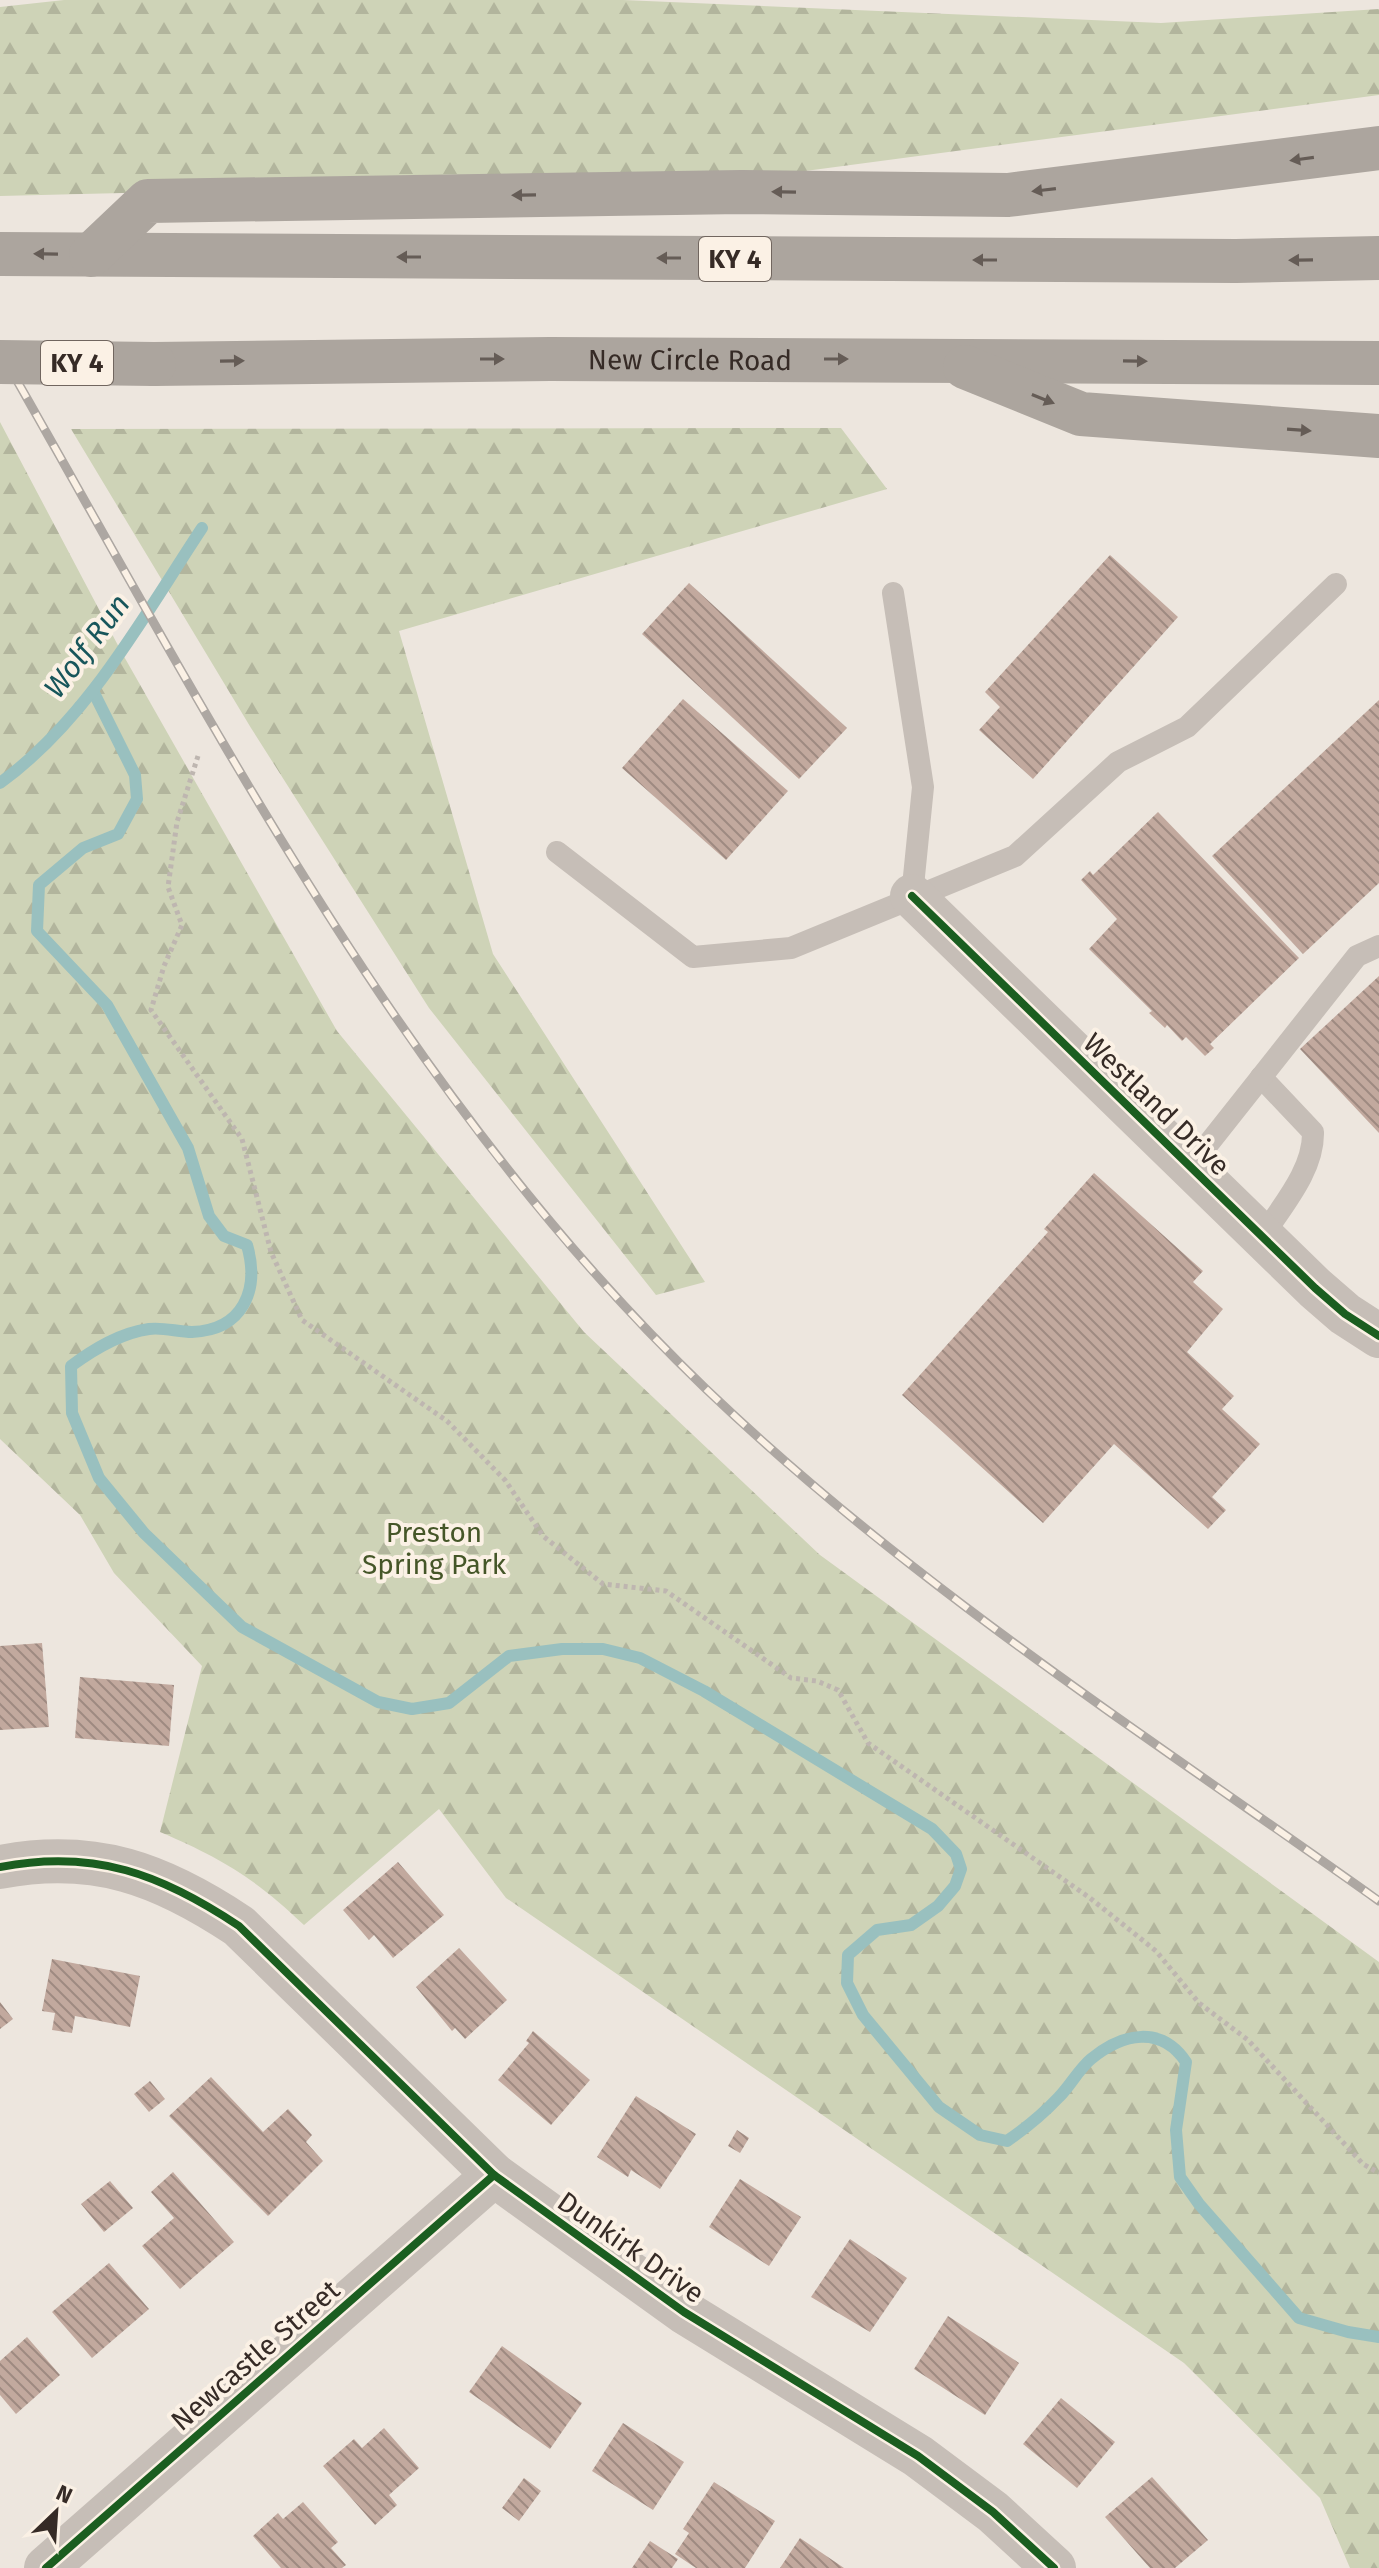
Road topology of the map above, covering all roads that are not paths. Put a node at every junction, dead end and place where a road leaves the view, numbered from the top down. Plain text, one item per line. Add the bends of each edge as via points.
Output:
1 (1379, 148) edge
2 (0, 254) edge
3 (91, 255) junction
4 (1379, 258) edge
5 (945, 359) junction
6 (0, 362) edge
7 (1379, 363) edge
8 (1379, 436) edge
9 (1336, 584) dead end
10 (893, 593) dead end
11 (557, 852) dead end
12 (912, 896) junction
13 (1379, 946) edge
14 (1261, 1077) junction
15 (1190, 1167) junction
16 (1262, 1237) junction
17 (1379, 1336) edge
18 (0, 1867) edge
19 (494, 2175) junction
20 (46, 2568) edge
21 (1054, 2568) edge

1 -> 3 highway via 1008,195 742,192 148,201
3 -> 2 highway, KY 4
4 -> 3 highway, KY 4
6 -> 5 highway, New Circle Road / KY 4, bridge
5 -> 7 highway, New Circle Road / KY 4
5 -> 8 highway via 1081,414
9 - 12 lane via 1187,727 1118,762 1015,856
10 - 12 lane via 923,787
11 - 12 lane via 693,957 791,948
12 - 15 street, Westland Drive
13 - 14 lane via 1357,956
14 - 15 lane
14 - 16 lane via 1313,1132 1314,1144 1307,1166
15 - 16 street, Westland Drive
16 - 17 street, Westland Drive via 1325,1297
18 - 19 street, Dunkirk Drive via 83,1860 141,1872 190,1894 291,1974
19 - 20 street, Newcastle Street
19 - 21 street, Dunkirk Drive via 684,2312 918,2456 993,2512

